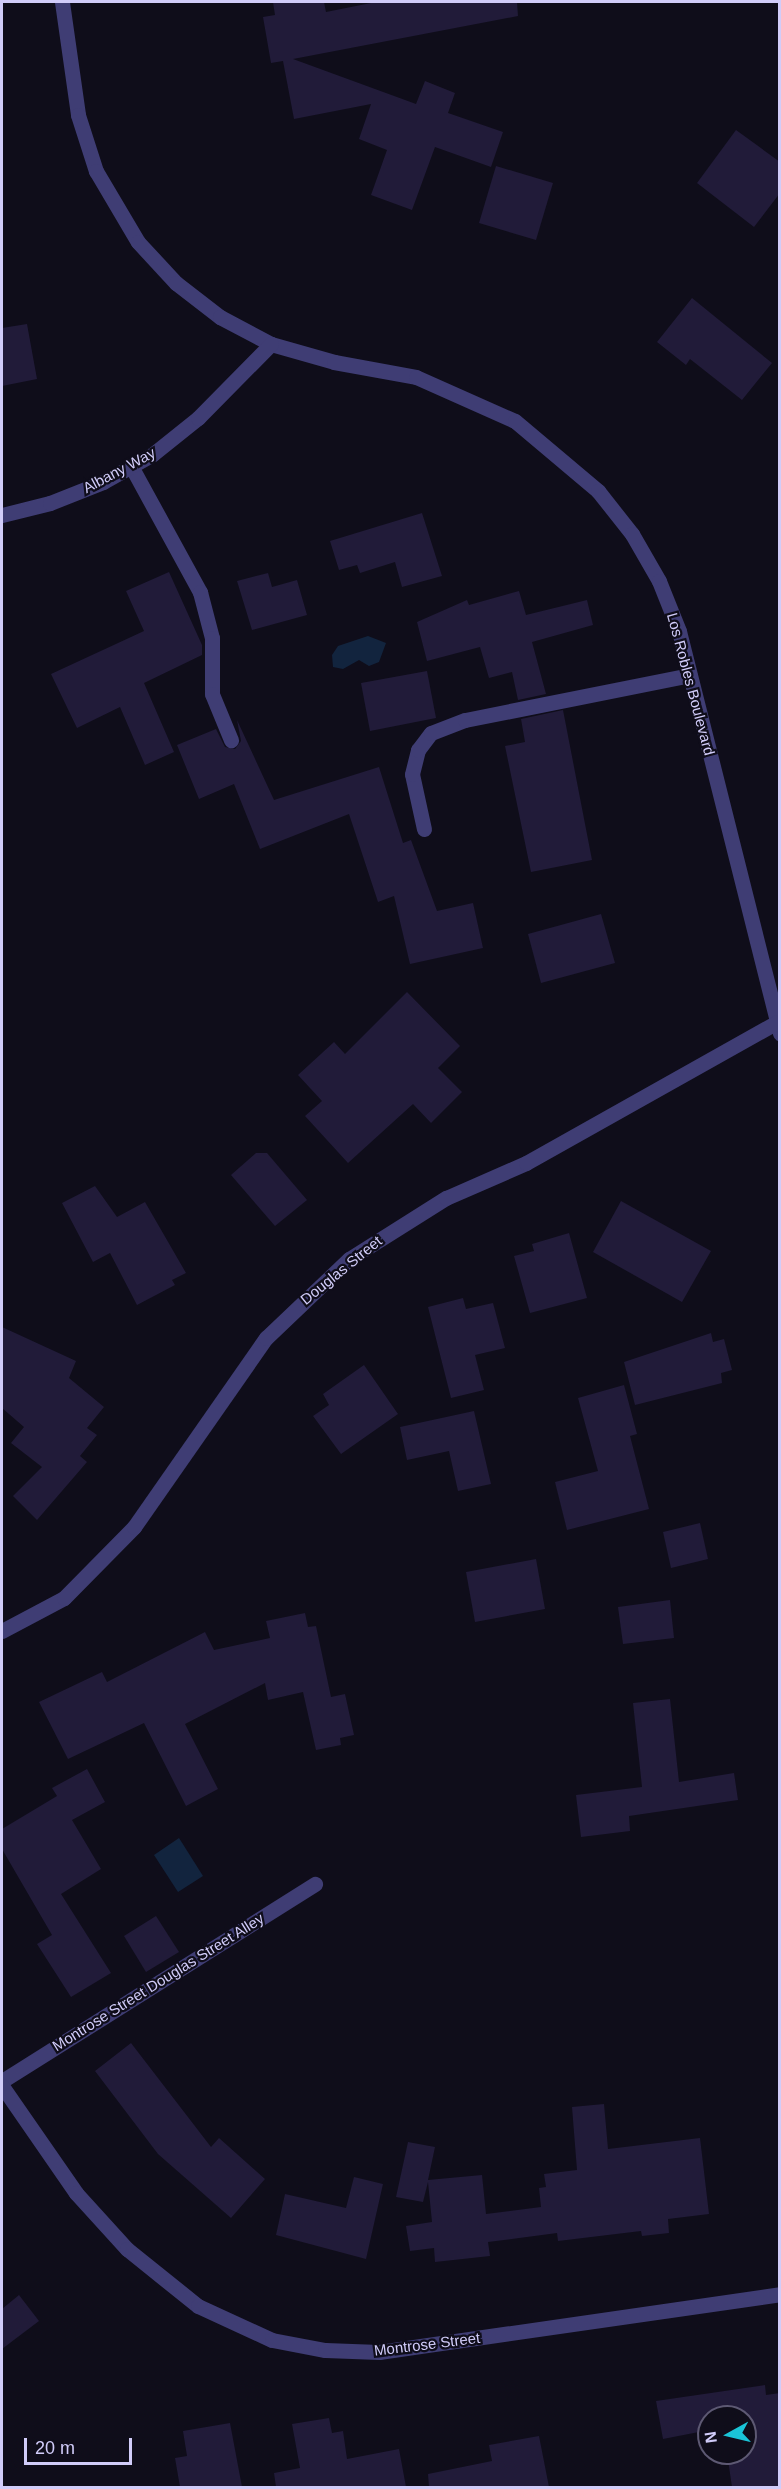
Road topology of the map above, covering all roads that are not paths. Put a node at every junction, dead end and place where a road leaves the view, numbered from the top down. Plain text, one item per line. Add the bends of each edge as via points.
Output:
1 (62, 2) edge
2 (272, 344) junction
3 (131, 466) junction
4 (2, 515) edge
5 (690, 675) junction
6 (231, 740) dead end
7 (424, 829) dead end
8 (778, 1028) edge
9 (2, 1631) edge
10 (315, 1884) dead end
11 (2, 2081) edge
12 (2, 2086) edge
13 (780, 2294) edge

1 - 2 street, Los Robles Boulevard via 78,115 108,196 138,242 176,283 220,317
2 - 3 street, Albany Way via 198,418
2 - 5 street, Los Robles Boulevard via 334,362 416,377 467,396 515,421 559,453 598,491 632,534 659,581
3 - 4 street, Albany Way via 50,503
3 - 6 street via 200,592 212,638 212,694
5 - 7 street via 465,720 431,733 418,750 412,774
5 - 8 street, Los Robles Boulevard
8 - 9 street, Douglas Street via 526,1163 446,1198 348,1259 266,1338 178,1471 126,1536 64,1598
10 - 11 street, Montrose Street Douglas Street Alley
12 - 13 street, Montrose Street via 76,2193 128,2249 198,2306 272,2340 325,2350 379,2352

